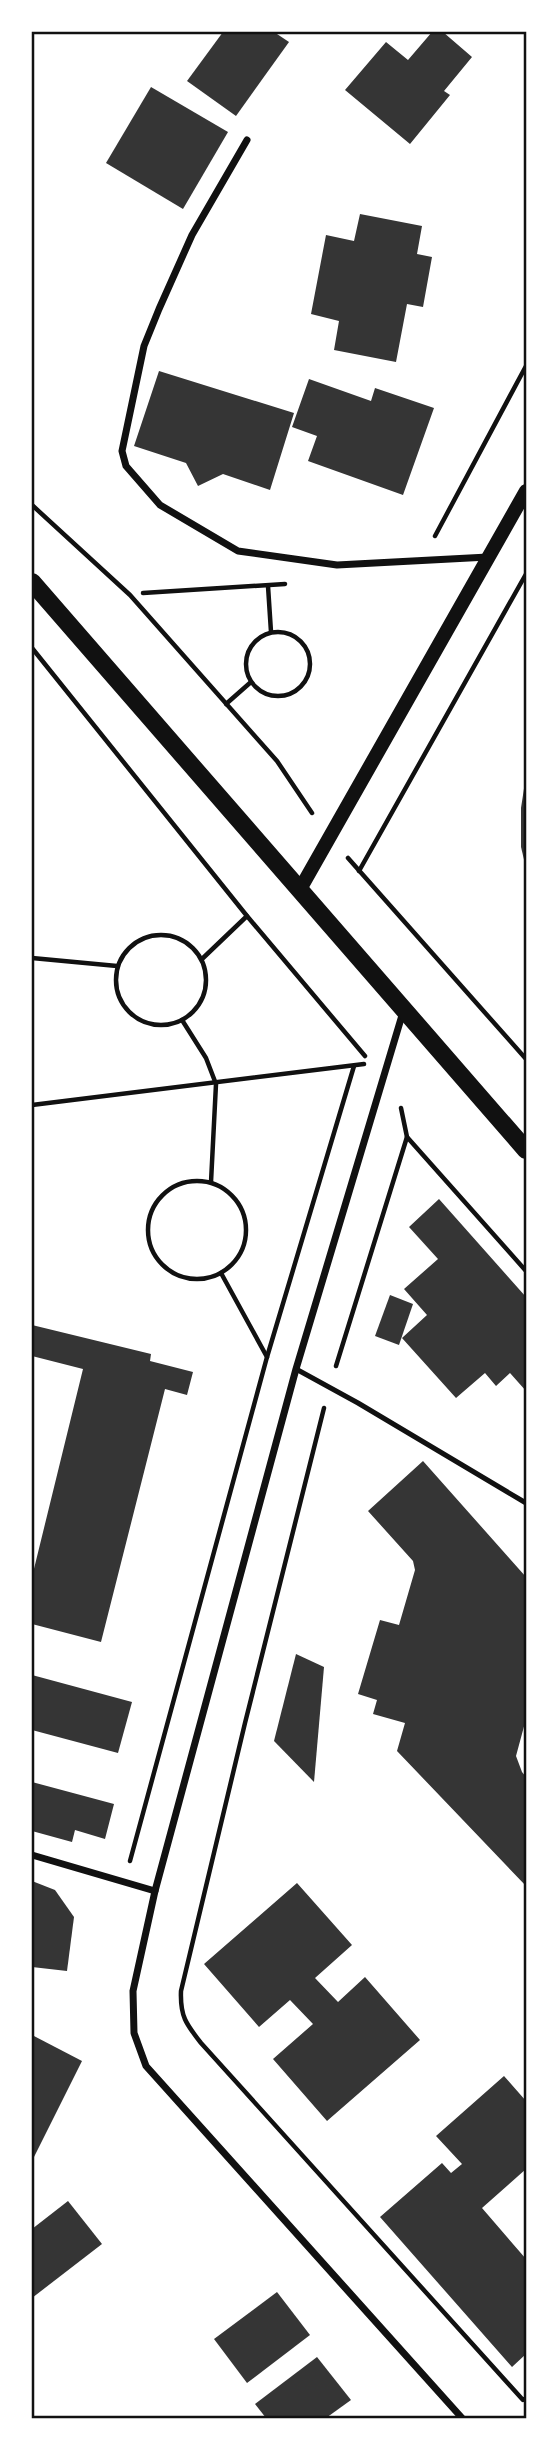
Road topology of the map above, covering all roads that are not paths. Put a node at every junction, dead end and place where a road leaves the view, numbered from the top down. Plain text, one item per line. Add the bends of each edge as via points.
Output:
1 (247, 140) dead end
2 (527, 491) edge
3 (488, 557) junction
4 (32, 582) edge
5 (299, 891) junction
6 (403, 1011) junction
7 (527, 1150) edge
8 (296, 1369) junction
9 (527, 1503) edge
10 (32, 1855) edge
11 (155, 1891) junction
12 (463, 2418) edge

1 - 3 street via 192,235 144,346 123,441 126,466 160,505 238,551 337,565
2 - 3 main road
3 - 5 main road
4 - 5 main road
5 - 6 main road
6 - 7 main road
6 - 8 street
8 - 9 lane
8 - 11 street
10 - 11 street
11 - 12 street via 133,1991 134,2033 146,2066

